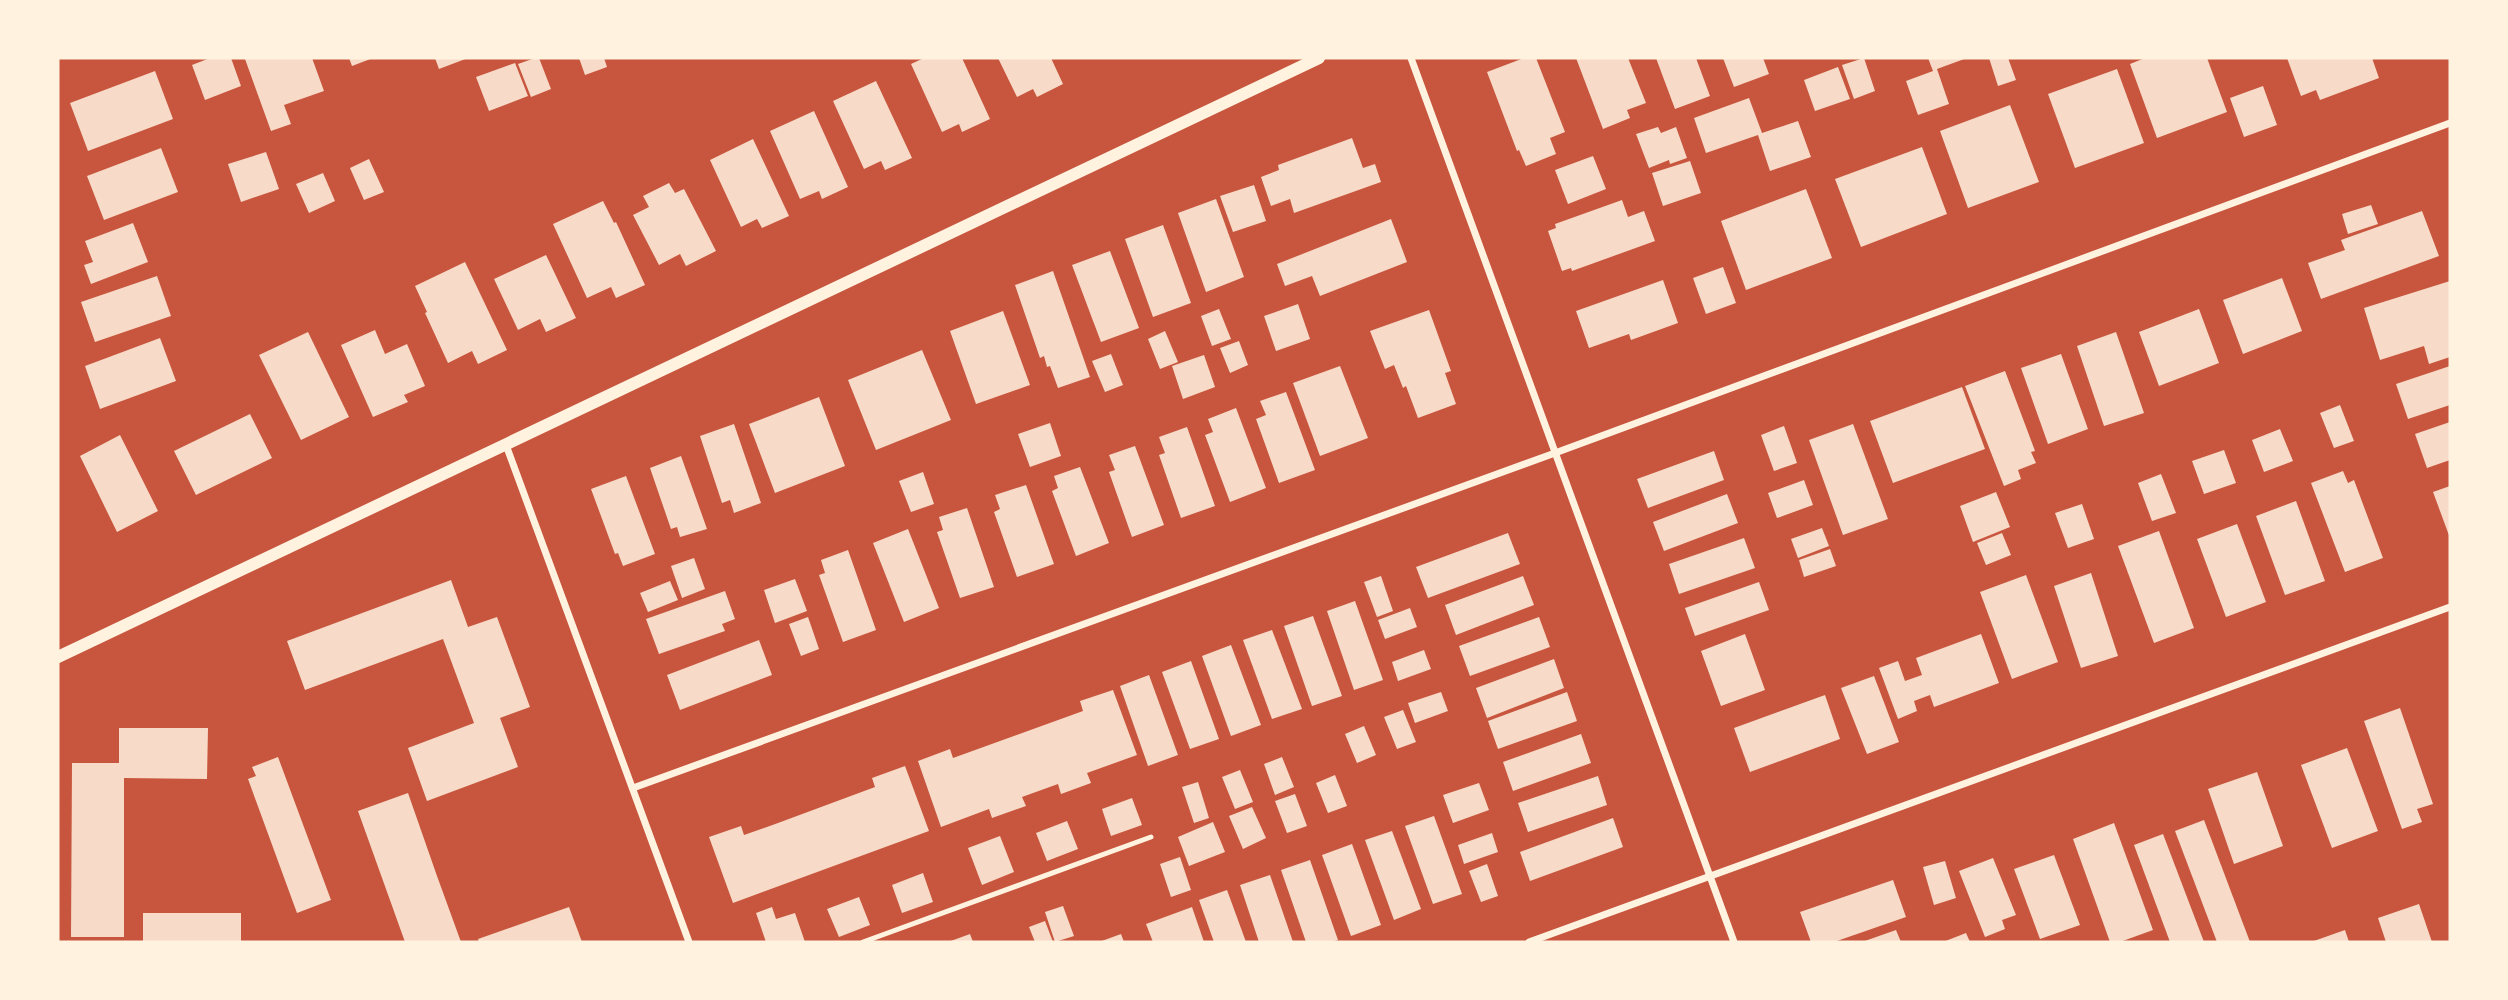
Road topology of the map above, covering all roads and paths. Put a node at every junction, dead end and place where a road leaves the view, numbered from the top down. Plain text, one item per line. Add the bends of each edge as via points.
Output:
1 (1319, 58) edge
2 (1411, 58) edge
3 (2450, 123) edge
4 (506, 445) junction
5 (1555, 453) junction
6 (2450, 607) edge
7 (58, 657) edge
8 (633, 788) junction
9 (1151, 837) dead end
10 (1710, 877) junction
11 (689, 942) edge
12 (863, 942) edge
13 (1529, 942) edge
14 (1734, 942) edge

1 - 4 street
2 - 5 street
3 - 5 street
4 - 7 street
4 - 8 street
5 - 8 street
5 - 10 street
6 - 10 street
8 - 11 street
9 - 12 lane
10 - 13 street
10 - 14 street

